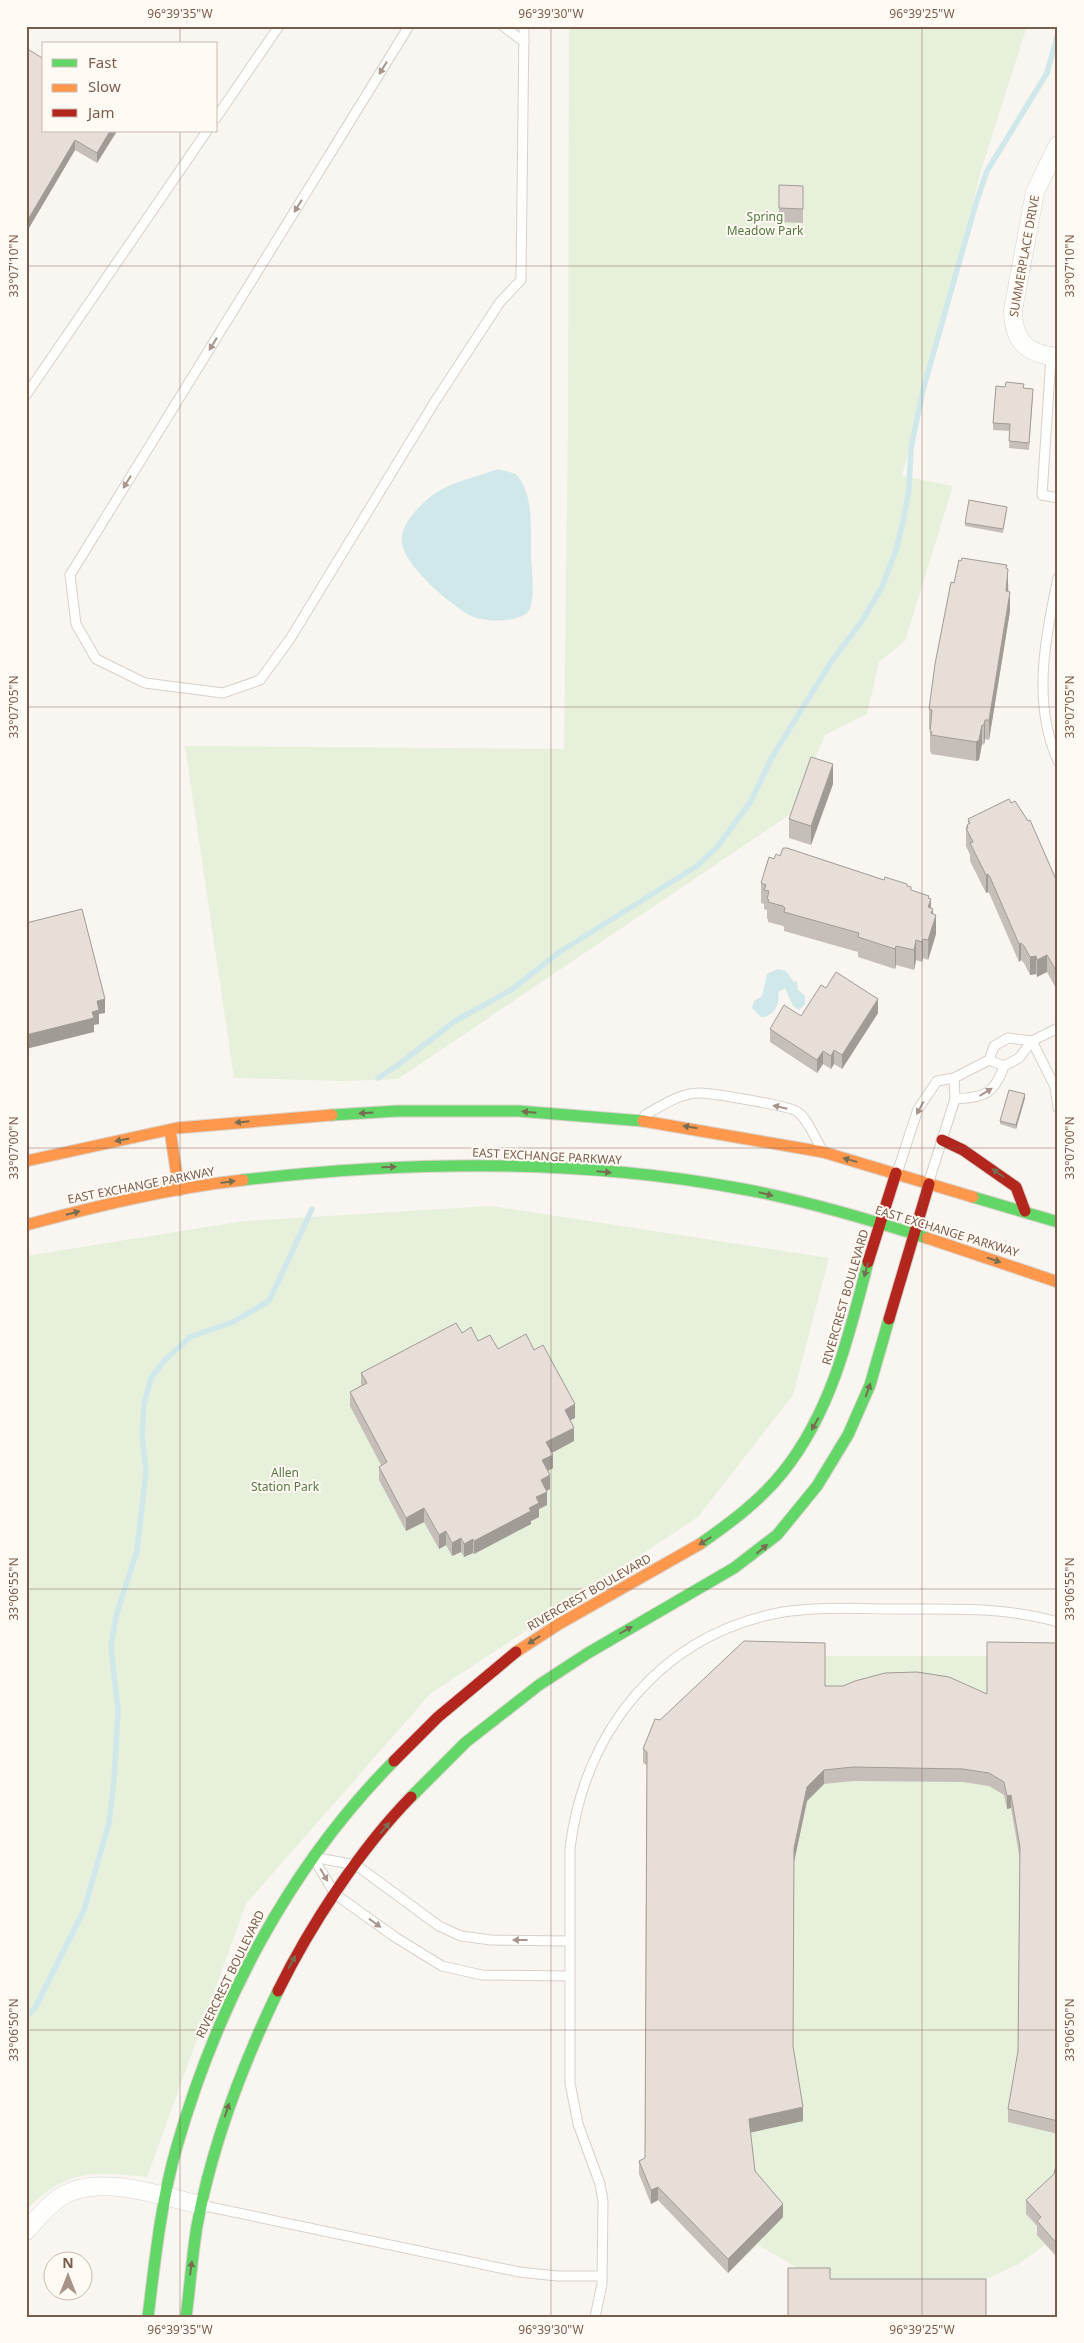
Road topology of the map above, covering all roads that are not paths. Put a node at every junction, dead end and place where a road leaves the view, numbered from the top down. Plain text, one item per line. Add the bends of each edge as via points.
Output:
1 (279, 26) edge
2 (409, 26) edge
3 (503, 26) edge
4 (524, 26) edge
5 (524, 42) junction
6 (218, 115) edge
7 (206, 132) edge
8 (1058, 145) edge
9 (1055, 357) edge
10 (26, 394) edge
11 (1058, 498) edge
12 (1058, 578) edge
13 (1058, 761) edge
14 (1058, 1028) edge
15 (1032, 1041) junction
16 (989, 1060) junction
17 (1004, 1066) junction
18 (954, 1078) junction
19 (955, 1098) junction
20 (1058, 1108) edge
21 (635, 1120) junction
22 (170, 1130) junction
23 (942, 1140) junction
24 (823, 1152) junction
25 (26, 1161) edge
26 (896, 1173) junction
27 (929, 1184) junction
28 (180, 1190) junction
29 (1025, 1211) junction
30 (1058, 1222) edge
31 (881, 1224) junction
32 (26, 1225) edge
33 (915, 1234) junction
34 (1058, 1282) edge
35 (1058, 1622) edge
36 (312, 1856) junction
37 (356, 1865) junction
38 (335, 1894) junction
39 (569, 1941) junction
40 (569, 1976) junction
41 (164, 2197) junction
42 (201, 2205) junction
43 (26, 2231) edge
44 (602, 2276) junction
45 (148, 2317) edge
46 (186, 2317) edge
47 (595, 2317) edge

1 - 6 lane
2 -> 5 lane via 70,574 76,624 96,659 145,683 222,693 260,680 290,639 434,403 500,302 521,280
3 - 5 lane
4 - 5 lane
7 - 10 lane
8 - 9 street, SUMMERPLACE DRIVE via 1035,192 1013,310 1013,325 1020,341 1031,351
9 - 11 lane via 1042,496
12 - 13 lane via 1045,635 1043,695 1050,744
14 - 15 lane
15 - 16 lane via 1008,1038 994,1046
15 - 17 lane via 1019,1058
15 - 20 lane via 1055,1087
16 - 17 lane
16 - 18 lane, RIVERCREST BOULEVARD
19 -> 17 lane via 985,1095 998,1083
18 - 19 lane
18 -> 26 lane, RIVERCREST BOULEVARD via 937,1081 918,1109
19 - 23 lane
21 -> 22 street via 518,1111 397,1111 290,1117
24 -> 21 street
24 -> 21 lane via 797,1111 773,1105 698,1093 673,1100
22 -> 25 street
22 - 28 street
23 - 27 lane
29 -> 23 street via 1016,1187 963,1150
26 -> 24 street
26 - 27 street
26 - 31 street, RIVERCREST BOULEVARD
27 - 29 street
27 - 33 street
28 -> 31 street, EAST EXCHANGE PARKWAY via 284,1174 345,1169 554,1168 718,1184
32 -> 28 street, EAST EXCHANGE PARKWAY
29 - 30 street
31 - 33 street, EAST EXCHANGE PARKWAY
31 -> 36 street, RIVERCREST BOULEVARD via 834,1384 809,1434 781,1474 758,1499 674,1564 558,1624 483,1677 385,1767
33 -> 34 street, EAST EXCHANGE PARKWAY
37 -> 33 street via 413,1796 496,1717 584,1655 689,1589 752,1557 790,1521 832,1463 857,1418
35 - 39 lane via 988,1609 808,1610 751,1620 690,1648 661,1669 633,1697 613,1724 594,1762 572,1835
36 - 37 lane
36 -> 38 lane
36 - 41 street, RIVERCREST BOULEVARD via 267,1926 225,2011 188,2107
37 - 38 street
39 -> 37 lane via 491,1940 461,1936 439,1926
38 -> 40 lane via 395,1938 442,1966 482,1975
42 -> 38 street via 225,2116 260,2024 296,1955
39 - 40 lane
40 - 44 lane via 570,2083 578,2124 602,2193
41 - 42 street
41 - 43 street via 99,2186 81,2187 58,2198
41 - 45 street, RIVERCREST BOULEVARD
42 - 44 lane via 519,2272
46 -> 42 street
44 - 47 lane

